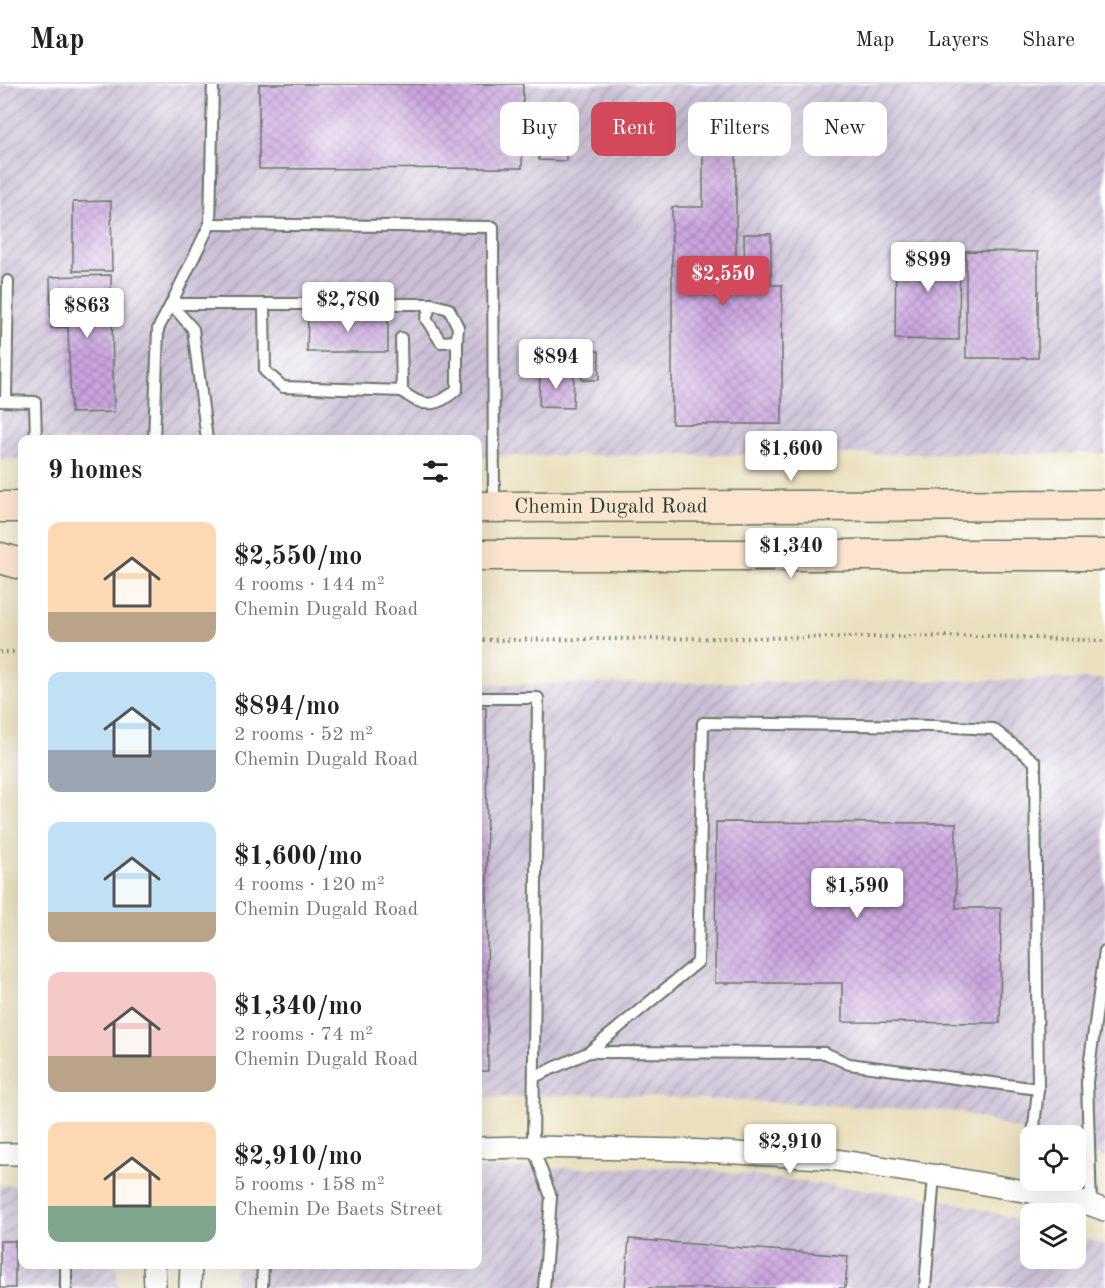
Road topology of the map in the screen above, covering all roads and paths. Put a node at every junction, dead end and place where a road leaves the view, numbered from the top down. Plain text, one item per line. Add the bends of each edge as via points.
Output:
1 (213, 84) edge
2 (210, 224) junction
3 (8, 281) dead end
4 (171, 304) junction
5 (431, 304) junction
6 (264, 305) junction
7 (401, 338) dead end
8 (457, 341) junction
9 (402, 391) junction
10 (3, 401) edge
11 (36, 435) edge
12 (154, 435) edge
13 (206, 435) edge
14 (1105, 505) edge
15 (0, 507) edge
16 (18, 507) edge
17 (485, 508) edge
18 (18, 555) edge
19 (482, 555) edge
20 (1105, 555) edge
21 (0, 557) edge
22 (18, 563) edge
23 (482, 640) edge
24 (1105, 641) edge
25 (0, 652) edge
26 (18, 652) edge
27 (482, 698) edge
28 (1105, 957) edge
29 (1100, 1028) edge
30 (589, 1052) junction
31 (534, 1077) junction
32 (1038, 1089) junction
33 (1034, 1125) edge
34 (533, 1147) junction
35 (482, 1148) edge
36 (0, 1155) edge
37 (18, 1155) edge
38 (934, 1175) junction
39 (1020, 1190) edge
40 (1027, 1191) edge
41 (1098, 1208) edge
42 (66, 1269) edge
43 (154, 1269) edge
44 (190, 1269) edge
45 (263, 1269) edge
46 (66, 1288) edge
47 (155, 1288) edge
48 (190, 1288) edge
49 (262, 1288) edge
50 (544, 1288) edge
51 (925, 1288) edge

1 - 2 lane
2 - 4 lane
2 - 17 lane via 494,227
3 - 10 lane
4 - 6 lane
4 - 12 lane via 158,329
4 - 13 lane via 193,329
5 - 6 lane
5 - 8 lane via 449,309 458,327
5 - 8 lane via 426,319 441,342
6 - 9 lane via 265,371 283,387
7 - 9 lane
8 - 9 lane via 458,389 429,405
10 - 11 lane via 35,402
14 - 17 main road, Chemin Dugald Road
15 - 16 main road
18 - 21 main road
19 - 20 main road
21 - 22 main road
23 - 24 path via 988,636
25 - 26 path
27 - 31 lane via 538,698
28 - 29 lane
29 - 41 lane via 1087,1082
30 - 31 lane
30 - 32 lane via 825,1053 849,1064
30 - 32 lane via 698,962 703,723 993,729 1035,762
31 - 34 lane
32 - 33 lane
34 - 35 street
34 - 38 street via 823,1158
34 - 50 lane via 551,1197
36 - 37 street
38 - 39 street
38 - 51 lane
40 - 41 street
42 - 46 lane
43 - 47 street
44 - 48 street
45 - 49 lane

